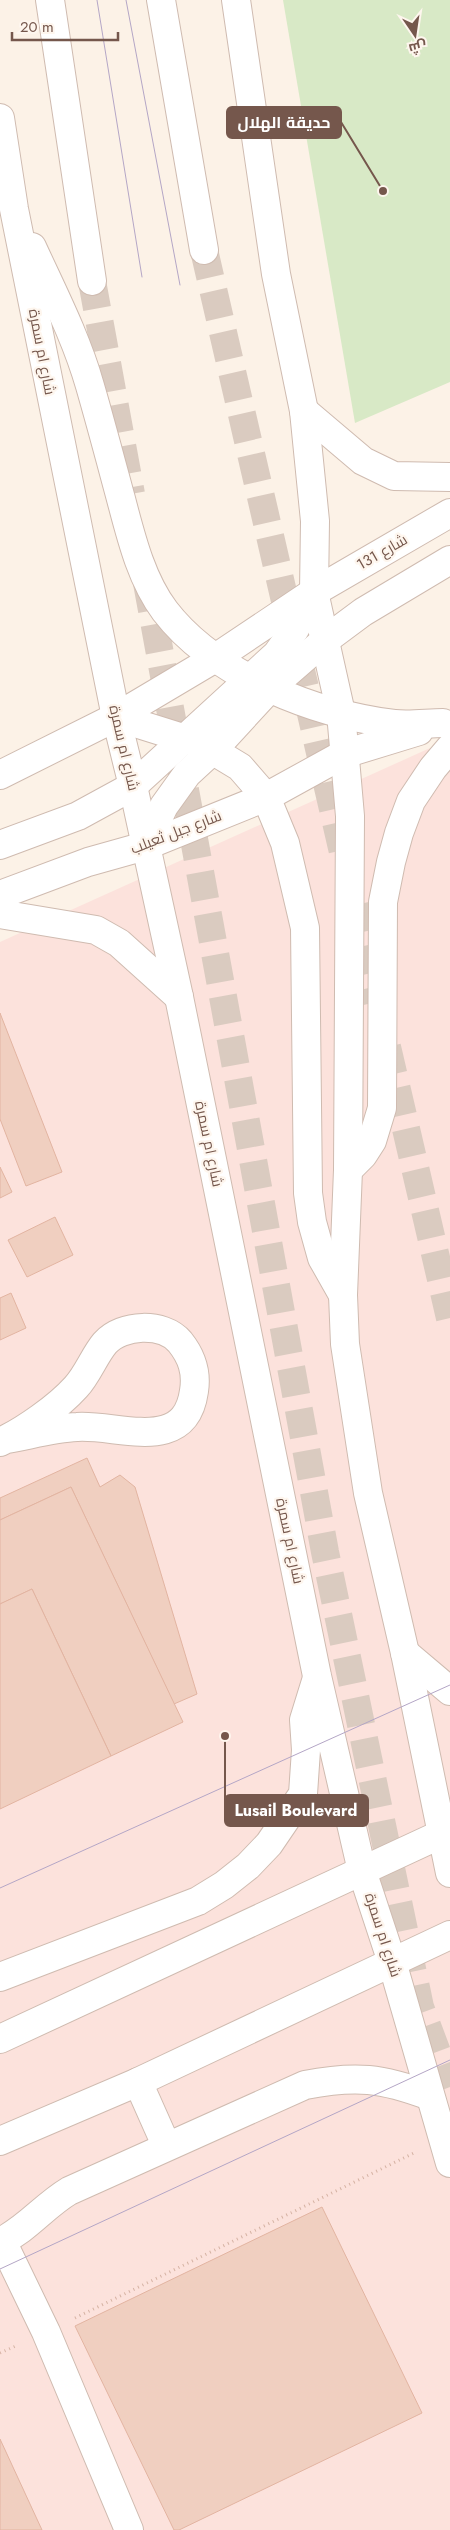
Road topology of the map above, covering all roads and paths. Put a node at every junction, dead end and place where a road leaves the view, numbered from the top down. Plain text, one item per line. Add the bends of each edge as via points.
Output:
1 (50, 0) edge
2 (161, 0) edge
3 (236, 0) edge
4 (0, 118) edge
5 (14, 209) junction
6 (204, 250) tunnel mouth
7 (92, 282) tunnel mouth
8 (304, 411) junction
9 (450, 477) edge
10 (450, 513) edge
11 (450, 560) edge
12 (314, 592) junction
13 (324, 641) junction
14 (217, 657) junction
15 (261, 684) junction
16 (342, 713) junction
17 (116, 718) junction
18 (448, 730) edge
19 (186, 738) junction
20 (213, 750) junction
21 (344, 754) junction
22 (0, 775) edge
23 (133, 786) junction
24 (266, 797) junction
25 (0, 845) edge
26 (145, 846) junction
27 (0, 895) edge
28 (0, 914) edge
29 (179, 997) junction
30 (348, 1170) junction
31 (343, 1295) junction
32 (3, 1441) edge
33 (405, 1653) junction
34 (317, 1676) junction
35 (450, 1691) edge
36 (445, 1832) edge
37 (362, 1871) junction
38 (450, 1873) edge
39 (450, 1935) edge
40 (392, 1962) junction
41 (0, 1977) edge
42 (0, 2039) edge
43 (138, 2082) junction
44 (430, 2096) junction
45 (0, 2141) edge
46 (166, 2146) junction
47 (422, 2150) dead end
48 (450, 2163) edge
49 (1, 2241) edge
50 (46, 2332) junction
51 (0, 2353) edge
52 (129, 2530) edge

1 - 7 street
2 - 6 street
3 - 8 street via 276,274
4 - 5 street, شارع ام سمرة
5 - 14 street via 72,331 137,559 164,610 181,629
5 - 17 street, شارع ام سمرة
8 - 9 street via 363,461 394,476
8 - 12 street via 315,521
10 - 12 street, شارع 131
11 - 13 street via 370,607
12 - 13 street
12 - 14 street
12 - 15 street
13 - 15 street
13 - 16 street
14 - 15 street
14 - 17 street
15 - 16 street via 299,702
15 - 19 street
15 - 20 street
16 - 18 street
16 - 21 street
17 - 19 street
17 - 22 street
17 - 23 street, شارع ام سمرة
18 - 21 street
18 - 30 street via 433,768 411,801 391,862 383,902 382,1108 372,1140
19 - 20 street
19 - 23 street
20 - 24 street via 240,767
20 - 26 street via 175,790
21 - 24 street, شارع جبل ثعيلب
21 - 30 street via 350,816
23 - 25 street via 78,816
23 - 26 street, شارع ام سمرة
24 - 26 street, شارع جبل ثعيلب
24 - 31 street via 291,862 305,928 308,1193 312,1222 322,1258
26 - 27 street, شارع جبل ثعيلب via 88,862
26 - 29 street, شارع ام سمرة
28 - 29 street via 96,930 118,943
29 - 34 street, شارع ام سمرة
30 - 31 street
31 - 33 street via 345,1344 368,1493
32 - 32 street via 76,1427 146,1434 168,1428 184,1417 192,1403 196,1383 188,1352 163,1330 144,1328 121,1332 106,1343 77,1386 59,1403
33 - 35 street
33 - 36 street
34 - 37 street, شارع ام سمرة
34 - 41 street via 304,1720 306,1750 302,1794 283,1826 248,1866 198,1901
36 - 37 street
36 - 38 street
37 - 40 street, شارع ام سمرة
37 - 42 street
39 - 40 street
40 - 43 street
40 - 44 street, شارع ام سمرة
43 - 45 street
43 - 46 street
44 - 46 street via 383,2080 358,2078 305,2084
44 - 48 street, شارع ام سمرة
46 - 49 street via 58,2197 22,2230
47 - 50 path
49 - 50 street
50 - 51 path
50 - 52 street

